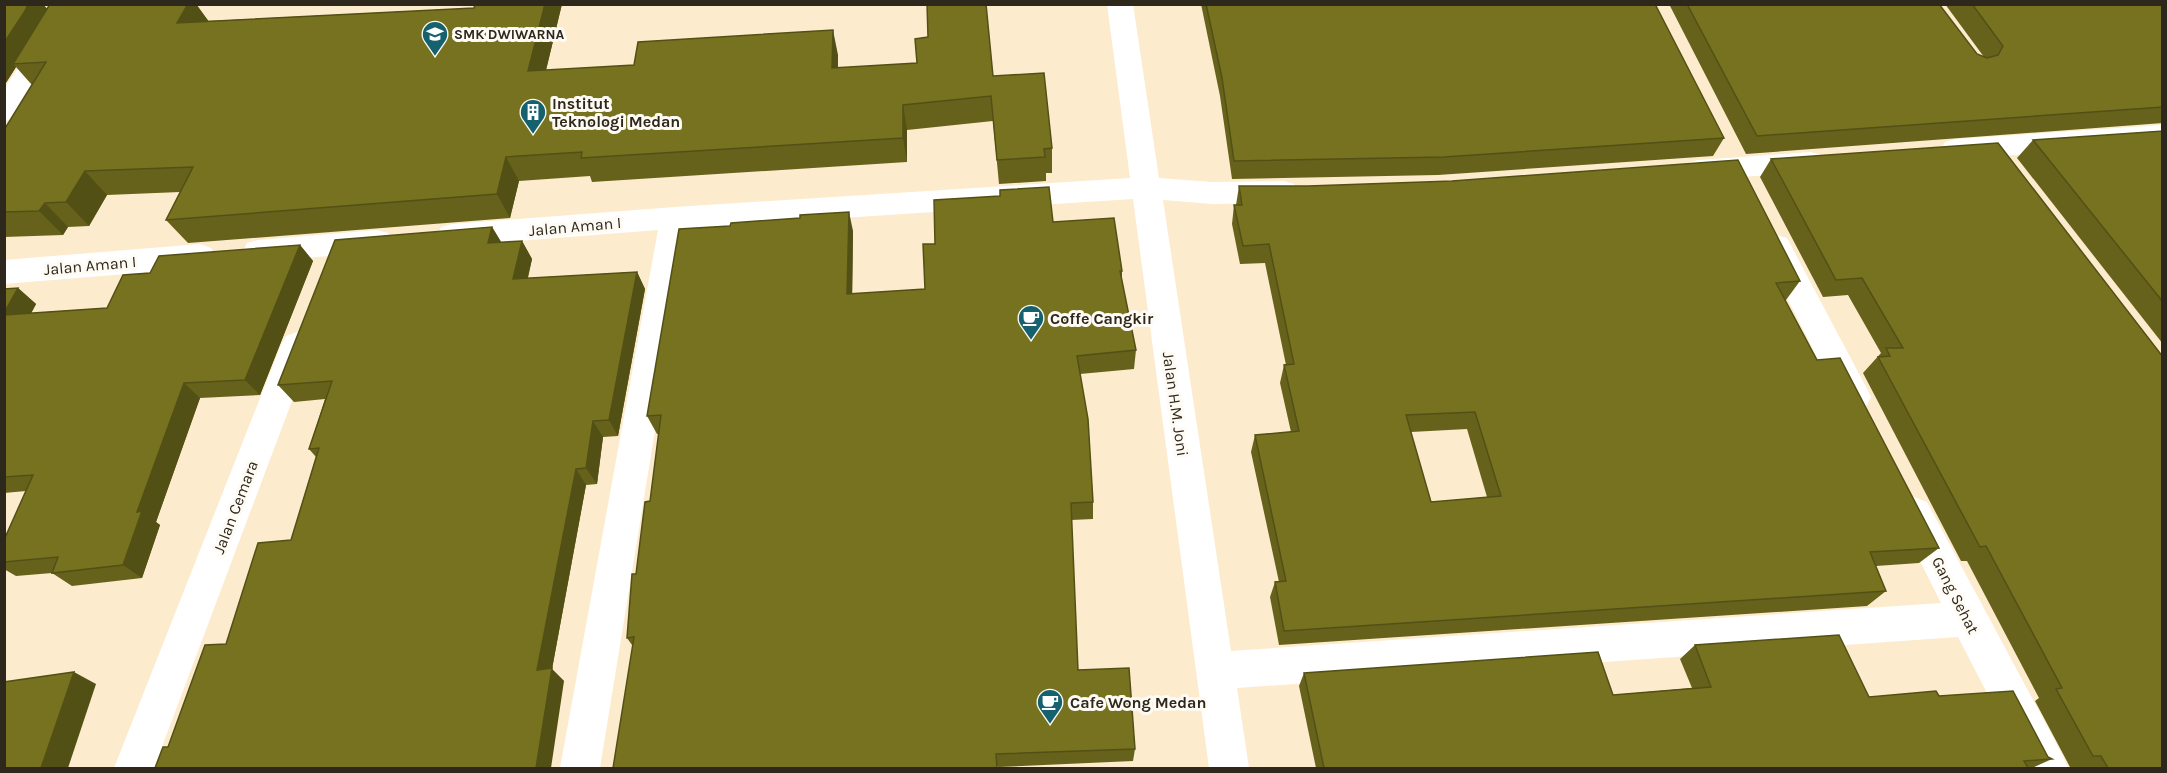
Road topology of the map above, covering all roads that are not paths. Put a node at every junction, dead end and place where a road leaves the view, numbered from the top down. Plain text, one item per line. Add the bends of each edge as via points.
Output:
1 (65, 4) edge
2 (1120, 4) edge
3 (4, 112) edge
4 (2163, 135) edge
5 (1990, 146) junction
6 (1932, 151) edge
7 (1731, 158) junction
8 (1840, 159) edge
9 (1666, 172) edge
10 (2012, 175) edge
11 (1146, 188) junction
12 (1312, 191) edge
13 (675, 218) junction
14 (336, 244) junction
15 (4, 272) edge
16 (323, 278) edge
17 (310, 311) edge
18 (1866, 420) edge
19 (1898, 483) edge
20 (1969, 619) junction
21 (1214, 671) junction
22 (134, 768) edge
23 (580, 768) edge
24 (1229, 768) edge
25 (2048, 768) edge

1 - 3 street via 56,30
2 - 11 street, Jalan H.M. Joni
4 - 5 street
5 - 6 street
5 - 10 street
7 - 8 street
7 - 9 street
7 - 18 street
11 - 12 street, Jalan Aman I via 1212,193
11 - 13 street, Jalan Aman I
11 - 21 street, Jalan H.M. Joni
13 - 14 street, Jalan Aman I
13 - 23 street
14 - 15 street, Jalan Aman I
14 - 16 street
17 - 22 street, Jalan Cemara
19 - 20 street, Gang Sehat
20 - 21 street
20 - 25 street, Gang Sehat
21 - 24 street, Jalan H.M. Joni

